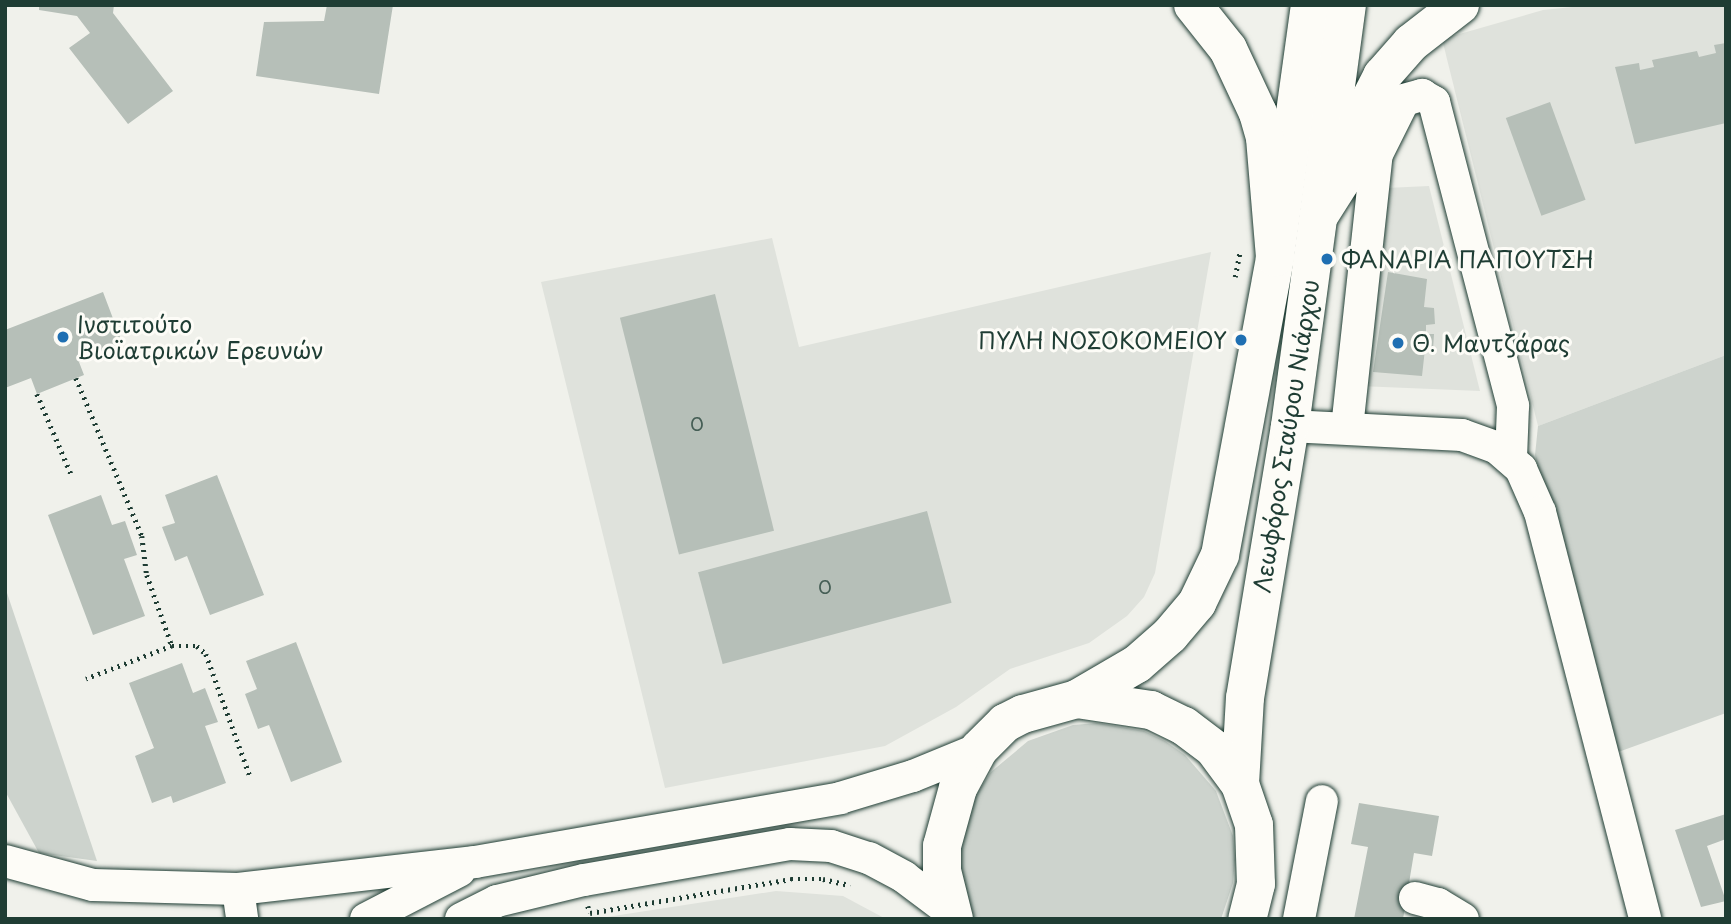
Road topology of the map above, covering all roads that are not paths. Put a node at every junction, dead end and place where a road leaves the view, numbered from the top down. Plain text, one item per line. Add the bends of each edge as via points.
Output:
1 (1193, 5) edge
2 (1310, 5) edge
3 (1347, 5) edge
4 (1461, 5) edge
5 (1320, 216) junction
6 (1258, 249) junction
7 (1290, 426) junction
8 (1347, 428) junction
9 (1511, 458) junction
10 (1077, 699) junction
11 (979, 749) junction
12 (1240, 784) junction
13 (1322, 801) dead end
14 (5, 861) edge
15 (475, 862) junction
16 (1415, 898) dead end
17 (240, 904) edge
18 (953, 916) edge
19 (366, 919) edge
20 (461, 919) edge
21 (1247, 919) edge
22 (1299, 919) edge
23 (1463, 919) edge
24 (1645, 919) edge

1 - 6 main road via 1228,49 1265,138
2 - 6 main road, Λεωφόρος Σταύρου Νιάρχου
3 - 5 main road, Λεωφόρος Σταύρου Νιάρχου
4 - 5 main road via 1410,43 1382,76 1358,123 1341,181
5 - 7 main road, Λεωφόρος Σταύρου Νιάρχου
6 - 10 main road, Λεωφόρος Σταύρου Νιάρχου via 1220,555 1188,616 1146,657
7 - 8 street
7 - 12 main road, Λεωφόρος Σταύρου Νιάρχου via 1244,698
8 - 9 street via 1462,435
8 - 9 street via 1377,154 1404,100 1422,95 1434,102 1513,407
9 - 24 street via 1527,479 1539,512
10 - 11 main road, Λεωφόρος Σταύρου Νιάρχου via 1004,723
10 - 12 main road, Λεωφόρος Σταύρου Νιάρχου via 1151,710 1184,726 1214,749
11 - 15 street via 913,776 840,798
11 - 18 main road, Λεωφόρος Σταύρου Νιάρχου via 958,788 942,846
12 - 21 main road, Λεωφόρος Σταύρου Νιάρχου via 1257,844 1256,884
13 - 22 street
14 - 17 street via 93,885
15 - 17 street
15 - 19 street
16 - 23 street via 1438,904
18 - 20 street via 904,877 869,858 831,846 790,844 584,880 497,901

